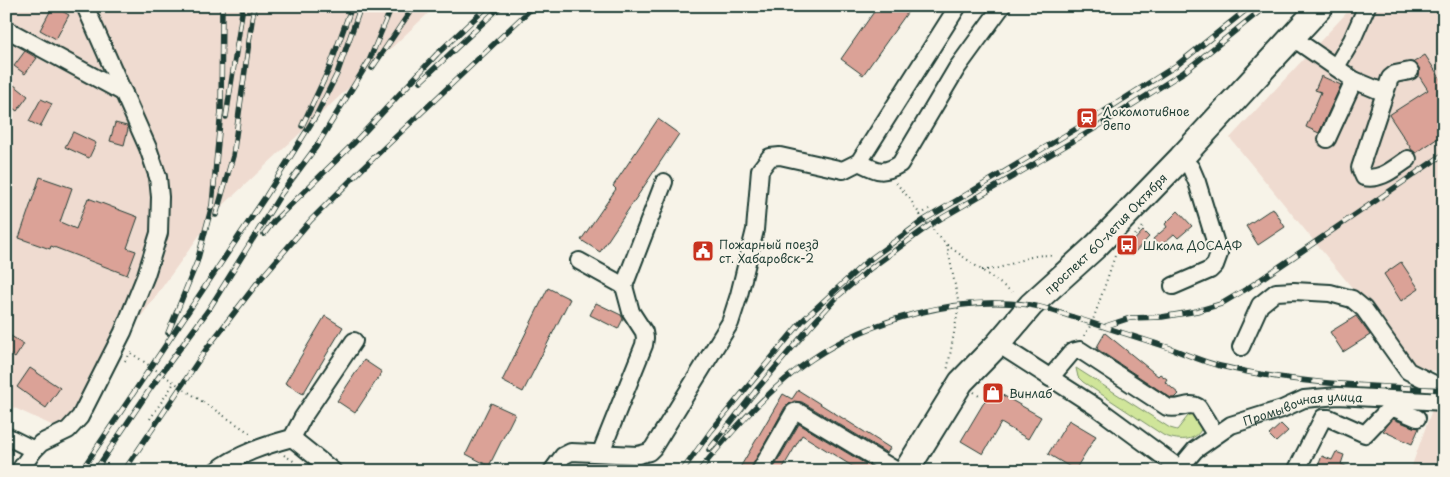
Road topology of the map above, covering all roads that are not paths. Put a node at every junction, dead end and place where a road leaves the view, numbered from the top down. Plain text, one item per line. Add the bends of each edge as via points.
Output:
1 (85, 6) edge
2 (958, 6) edge
3 (1002, 6) edge
4 (1321, 6) edge
5 (1367, 6) edge
6 (6, 29) edge
7 (1293, 38) junction
8 (1336, 67) junction
9 (1410, 71) dead end
10 (1354, 80) junction
11 (1385, 92) junction
12 (124, 93) junction
13 (1327, 139) dead end
14 (1181, 158) junction
15 (1408, 159) dead end
16 (859, 162) junction
17 (664, 182) dead end
18 (579, 261) dead end
19 (624, 286) junction
20 (1173, 286) dead end
21 (354, 341) dead end
22 (998, 344) junction
23 (1241, 347) dead end
24 (1050, 378) junction
25 (1440, 384) edge
26 (1441, 402) edge
27 (1417, 418) dead end
28 (1215, 434) junction
29 (6, 436) edge
30 (292, 438) junction
31 (34, 450) junction
32 (601, 452) junction
33 (1182, 469) edge
34 (19, 471) edge
35 (216, 471) edge
36 (333, 471) edge
37 (552, 471) edge
38 (760, 471) edge
39 (897, 471) edge
40 (906, 471) edge
41 (1296, 471) edge

1 - 12 street
2 - 16 street
3 - 16 street via 957,68 900,164 888,171 874,170
4 - 7 highway, проспект 60-летия Октября
5 - 8 street
6 - 12 street
7 - 8 street
7 - 14 highway, проспект 60-летия Октября
8 - 10 street
9 - 11 street via 1390,78
10 - 11 street
10 - 13 street
11 - 15 street via 1360,168 1364,177 1372,179
12 - 31 street via 158,177 159,233 123,332 80,417 68,430
14 - 20 street via 1194,175 1219,254 1210,270
14 - 22 highway, проспект 60-летия Октября via 1096,246 1031,305
16 - 32 street via 843,170 792,158 770,157 760,170 755,230 730,323 649,452 638,455
17 - 19 street
18 - 19 street
19 - 32 street via 631,312 644,332 644,346
21 - 30 street
22 - 24 street
22 - 40 highway, проспект 60-летия Октября via 970,389
23 - 25 street via 1260,305 1276,292 1330,293 1352,299 1364,309 1408,371
24 - 28 street via 1072,352 1080,350 1167,407 1198,407
24 - 33 street
25 - 26 street
26 - 28 street, Промывочная улица via 1338,396 1304,400 1231,425
27 - 41 street via 1389,409 1365,434 1323,418
28 - 33 street, Промывочная улица via 1194,450
29 - 31 street
30 - 35 street via 268,444
30 - 36 street
31 - 34 street
32 - 37 street via 571,452 563,456
38 - 39 street via 797,411

